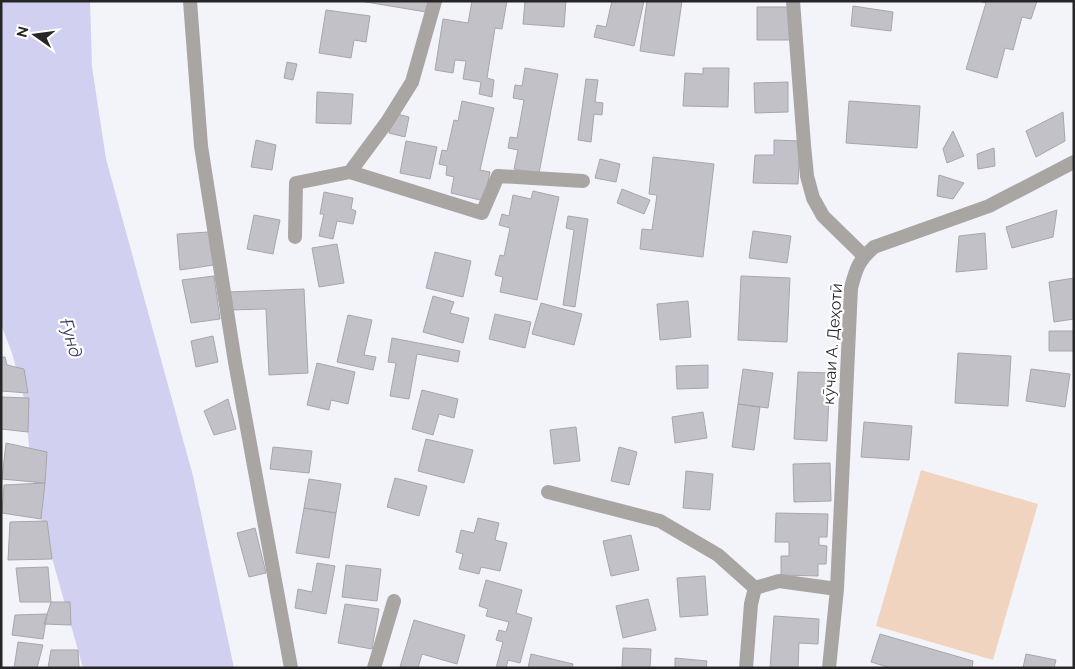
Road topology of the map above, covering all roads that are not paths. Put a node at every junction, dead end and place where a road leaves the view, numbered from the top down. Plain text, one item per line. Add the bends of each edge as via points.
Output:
1 (190, 1) edge
2 (435, 1) edge
3 (793, 1) edge
4 (1074, 162) edge
5 (350, 172) junction
6 (583, 182) dead end
7 (295, 237) dead end
8 (864, 256) junction
9 (548, 492) dead end
10 (754, 588) junction
11 (838, 589) junction
12 (394, 601) dead end
13 (291, 668) edge
14 (374, 668) edge
15 (746, 668) edge
16 (828, 668) edge

1 - 13 street via 201,146 235,362
2 - 5 street via 412,82
3 - 8 street via 807,176 813,198 823,216
4 - 8 street via 989,206 874,247
5 - 6 street via 482,213 498,176
5 - 7 street via 296,183
8 - 11 street, кӯчаи А. Деҳотӣ via 856,266 850,288
9 - 10 street via 660,522 718,555
10 - 11 street via 779,581
10 - 15 street
11 - 16 street, кӯчаи А. Деҳотӣ
12 - 14 street

